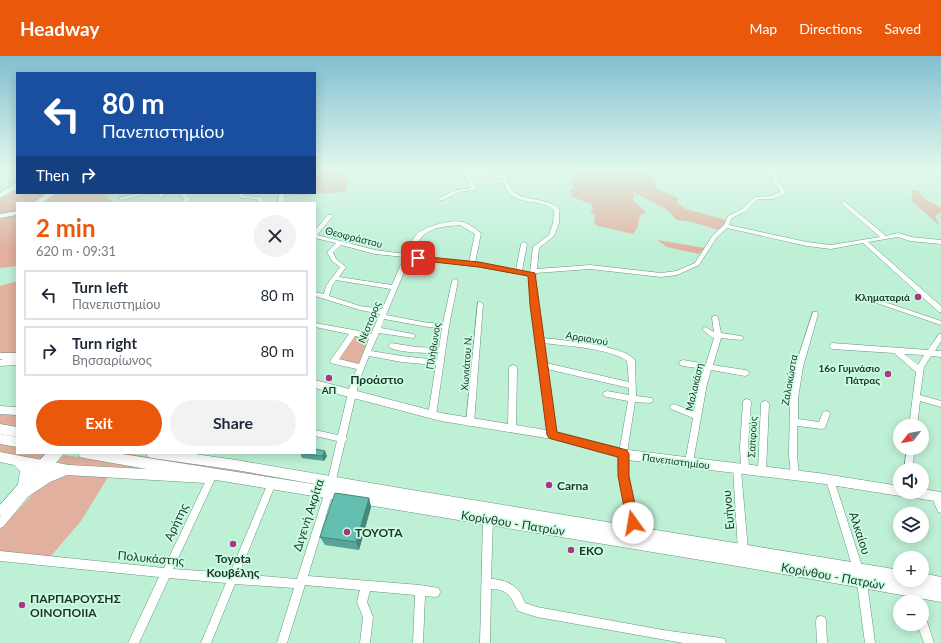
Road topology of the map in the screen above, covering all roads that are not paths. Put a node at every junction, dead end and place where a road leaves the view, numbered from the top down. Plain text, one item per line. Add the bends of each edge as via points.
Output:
1 (243, 196) edge
2 (446, 196) edge
3 (521, 196) edge
4 (774, 196) edge
5 (440, 199) dead end
6 (262, 202) edge
7 (844, 203) dead end
8 (16, 213) edge
9 (0, 216) edge
10 (330, 216) dead end
11 (726, 226) junction
12 (316, 234) edge
13 (316, 235) edge
14 (885, 238) junction
15 (865, 242) junction
16 (941, 242) edge
17 (339, 243) junction
18 (524, 244) dead end
19 (407, 257) junction
20 (472, 264) junction
21 (519, 272) junction
22 (532, 273) junction
23 (334, 278) junction
24 (455, 280) dead end
25 (394, 287) junction
26 (316, 294) edge
27 (861, 296) dead end
28 (326, 297) junction
29 (480, 304) dead end
30 (941, 310) edge
31 (383, 314) junction
32 (815, 314) dead end
33 (715, 318) dead end
34 (941, 323) edge
35 (316, 325) edge
36 (446, 326) junction
37 (705, 329) dead end
38 (354, 332) junction
39 (376, 333) junction
40 (718, 335) junction
41 (413, 336) dead end
42 (941, 336) edge
43 (742, 338) dead end
44 (539, 340) junction
45 (390, 346) dead end
46 (832, 346) dead end
47 (442, 351) junction
48 (896, 351) junction
49 (368, 353) junction
50 (928, 353) junction
51 (941, 354) edge
52 (0, 356) edge
53 (16, 356) edge
54 (16, 362) edge
55 (0, 363) edge
56 (440, 363) junction
57 (683, 363) dead end
58 (543, 365) junction
59 (362, 367) junction
60 (708, 367) junction
61 (513, 368) dead end
62 (920, 371) junction
63 (745, 373) dead end
64 (316, 384) edge
65 (633, 386) junction
66 (353, 394) junction
67 (608, 394) dead end
68 (916, 397) junction
69 (633, 398) junction
70 (649, 400) dead end
71 (747, 402) dead end
72 (765, 404) dead end
73 (941, 404) edge
74 (674, 407) dead end
75 (0, 410) edge
76 (16, 411) edge
77 (826, 414) dead end
78 (432, 415) junction
79 (697, 416) junction
80 (914, 419) edge
81 (470, 422) junction
82 (793, 422) junction
83 (0, 429) edge
84 (512, 429) junction
85 (16, 432) edge
86 (316, 433) edge
87 (552, 435) junction
88 (343, 439) junction
89 (0, 440) edge
90 (16, 442) edge
91 (51, 454) edge
92 (59, 454) edge
93 (92, 454) edge
94 (157, 454) edge
95 (200, 454) edge
96 (623, 454) junction
97 (0, 457) edge
98 (16, 460) junction
99 (689, 462) junction
100 (45, 466) junction
101 (741, 468) junction
102 (69, 470) junction
103 (236, 471) junction
104 (762, 471) junction
105 (795, 475) junction
106 (212, 478) junction
107 (830, 480) junction
108 (272, 483) junction
109 (331, 487) junction
110 (27, 488) junction
111 (893, 490) edge
112 (938, 497) edge
113 (941, 509) edge
114 (0, 512) edge
115 (488, 519) junction
116 (0, 524) edge
117 (635, 532) junction
118 (744, 550) junction
119 (0, 556) edge
120 (166, 573) junction
121 (859, 575) junction
122 (893, 577) edge
123 (233, 578) junction
124 (300, 582) junction
125 (941, 584) edge
126 (487, 585) junction
127 (366, 586) junction
128 (420, 590) junction
129 (915, 591) edge
130 (435, 592) dead end
131 (941, 595) edge
132 (821, 621) dead end
133 (925, 631) edge
134 (134, 643) edge
135 (206, 643) edge
136 (282, 643) edge
137 (365, 643) edge
138 (418, 643) edge
139 (485, 643) edge
140 (721, 643) edge
141 (822, 643) edge
142 (870, 643) edge
143 (929, 643) edge

1 - 6 street via 260,198
2 - 5 street
3 - 22 street via 552,205 558,217 551,236 535,248
4 - 11 street, Θεοφράστου via 757,198 744,210 730,217
7 - 14 street
8 - 9 highway
10 - 12 street
11 - 15 street via 831,247
11 - 22 street, Θεοφράστου via 715,236 697,264 672,274 661,276 590,267
13 - 17 street, Θεοφράστου
14 - 15 street
14 - 16 street via 898,235 910,239
15 - 30 street
17 - 19 street, Θεοφράστου
17 - 23 street via 330,252 334,260 343,266
18 - 21 street
19 - 20 street, Θεοφράστου
19 - 20 street, Νέστορος via 419,235 433,227 461,223 478,233
19 - 25 street, Νέστορος
20 - 21 street, Θεοφράστου
21 - 22 street, Θεοφράστου
22 - 44 street
23 - 25 street
23 - 28 street
24 - 36 street, Πλήθωνος
25 - 31 street, Νέστορος
26 - 28 street
27 - 34 street
28 - 31 street
29 - 81 street, Χωνιάτου Ν.
31 - 36 street via 428,325
31 - 39 street, Νέστορος
32 - 82 street, Ζαλοκώστα via 798,376 793,402
33 - 40 street, Μαλακάση
35 - 38 street
36 - 47 street, Πλήθωνος
37 - 40 street
38 - 39 street
38 - 59 street via 334,361
39 - 41 street
39 - 49 street, Νέστορος
40 - 43 street
40 - 60 street, Μαλακάση
42 - 50 street
44 - 58 street
44 - 65 street, Αρριανού via 604,350 630,358
45 - 47 street
46 - 48 street
47 - 56 street, Πλήθωνος
48 - 50 street
48 - 62 street
49 - 56 street
49 - 59 street, Νέστορος
50 - 51 street
50 - 62 street
52 - 53 main road
54 - 55 main road
56 - 78 street, Πλήθωνος
57 - 60 street
58 - 65 street
58 - 87 street
59 - 66 street, Νέστορος via 355,381
60 - 63 street
60 - 79 street, Μαλακάση
61 - 84 street
62 - 68 street
64 - 66 main road, Πανεπιστημίου
65 - 69 street
66 - 78 main road, Πανεπιστημίου
66 - 88 street, Διγενή Ακρίτα
67 - 69 street
68 - 73 street
68 - 80 street
69 - 70 street
69 - 96 street
71 - 101 street, Ευήνου
72 - 104 street, Σαπφούς
74 - 79 street
75 - 76 highway
77 - 82 street via 822,426
78 - 81 main road, Πανεπιστημίου
79 - 99 street, Μαλακάση
81 - 84 main road, Πανεπιστημίου
82 - 105 street, Ζαλοκώστα
83 - 85 highway
84 - 87 main road, Πανεπιστημίου
86 - 88 street
87 - 96 main road, Πανεπιστημίου
88 - 109 street, Διγενή Ακρίτα
89 - 90 highway
91 - 100 street
92 - 100 street
93 - 103 highway, Κορίνθου - Πατρών
94 - 103 highway, Κορίνθου - Πατρών
95 - 103 highway
96 - 99 main road, Πανεπιστημίου
96 - 117 street via 623,476
97 - 98 highway
98 - 100 highway
98 - 110 highway via 26,469
99 - 101 main road, Πανεπιστημίου
100 - 102 highway
100 - 110 street
101 - 104 main road, Πανεπιστημίου
101 - 118 street, Ευήνου
102 - 106 highway
102 - 110 highway
103 - 106 highway
103 - 108 highway, Κορίνθου - Πατρών
103 - 109 highway, Κορίνθου - Πατρών
104 - 105 main road, Πανεπιστημίου
105 - 107 main road, Πανεπιστημίου
106 - 120 street, Αρήτης
107 - 111 main road, Πανεπιστημίου
107 - 121 street, Αλκαίου
108 - 109 highway, Κορίνθου - Πατρών
108 - 123 street
109 - 115 highway, Κορίνθου - Πατρών
109 - 117 highway, Κορίνθου - Πατρών via 412,496
109 - 124 street, Διγενή Ακρίτα
110 - 114 street
110 - 116 street
112 - 113 street
115 - 121 highway, Κορίνθου - Πατρών
115 - 126 street
117 - 118 highway, Κορίνθου - Πατρών
118 - 121 highway, Κορίνθου - Πατρών
119 - 120 street, Πολυκάστης
120 - 123 street, Πολυκάστης
120 - 134 street, Αρήτης
121 - 122 highway, Κορίνθου - Πατρών
121 - 129 highway, Κορίνθου - Πατρών
121 - 142 street, Αλκαίου
123 - 124 street, Πολυκάστης
123 - 135 street
124 - 127 street, Πολυκάστης
124 - 136 street, Διγενή Ακρίτα
125 - 129 highway, Κορίνθου - Πατρών
126 - 139 street
126 - 140 street via 496,584 510,590 516,595 522,607 537,612
127 - 128 street, Πολυκάστης
127 - 137 street via 362,602 368,617
128 - 130 street, Πολυκάστης
128 - 138 street
129 - 131 highway, Κορίνθου - Πατρών
132 - 141 street
133 - 143 street

